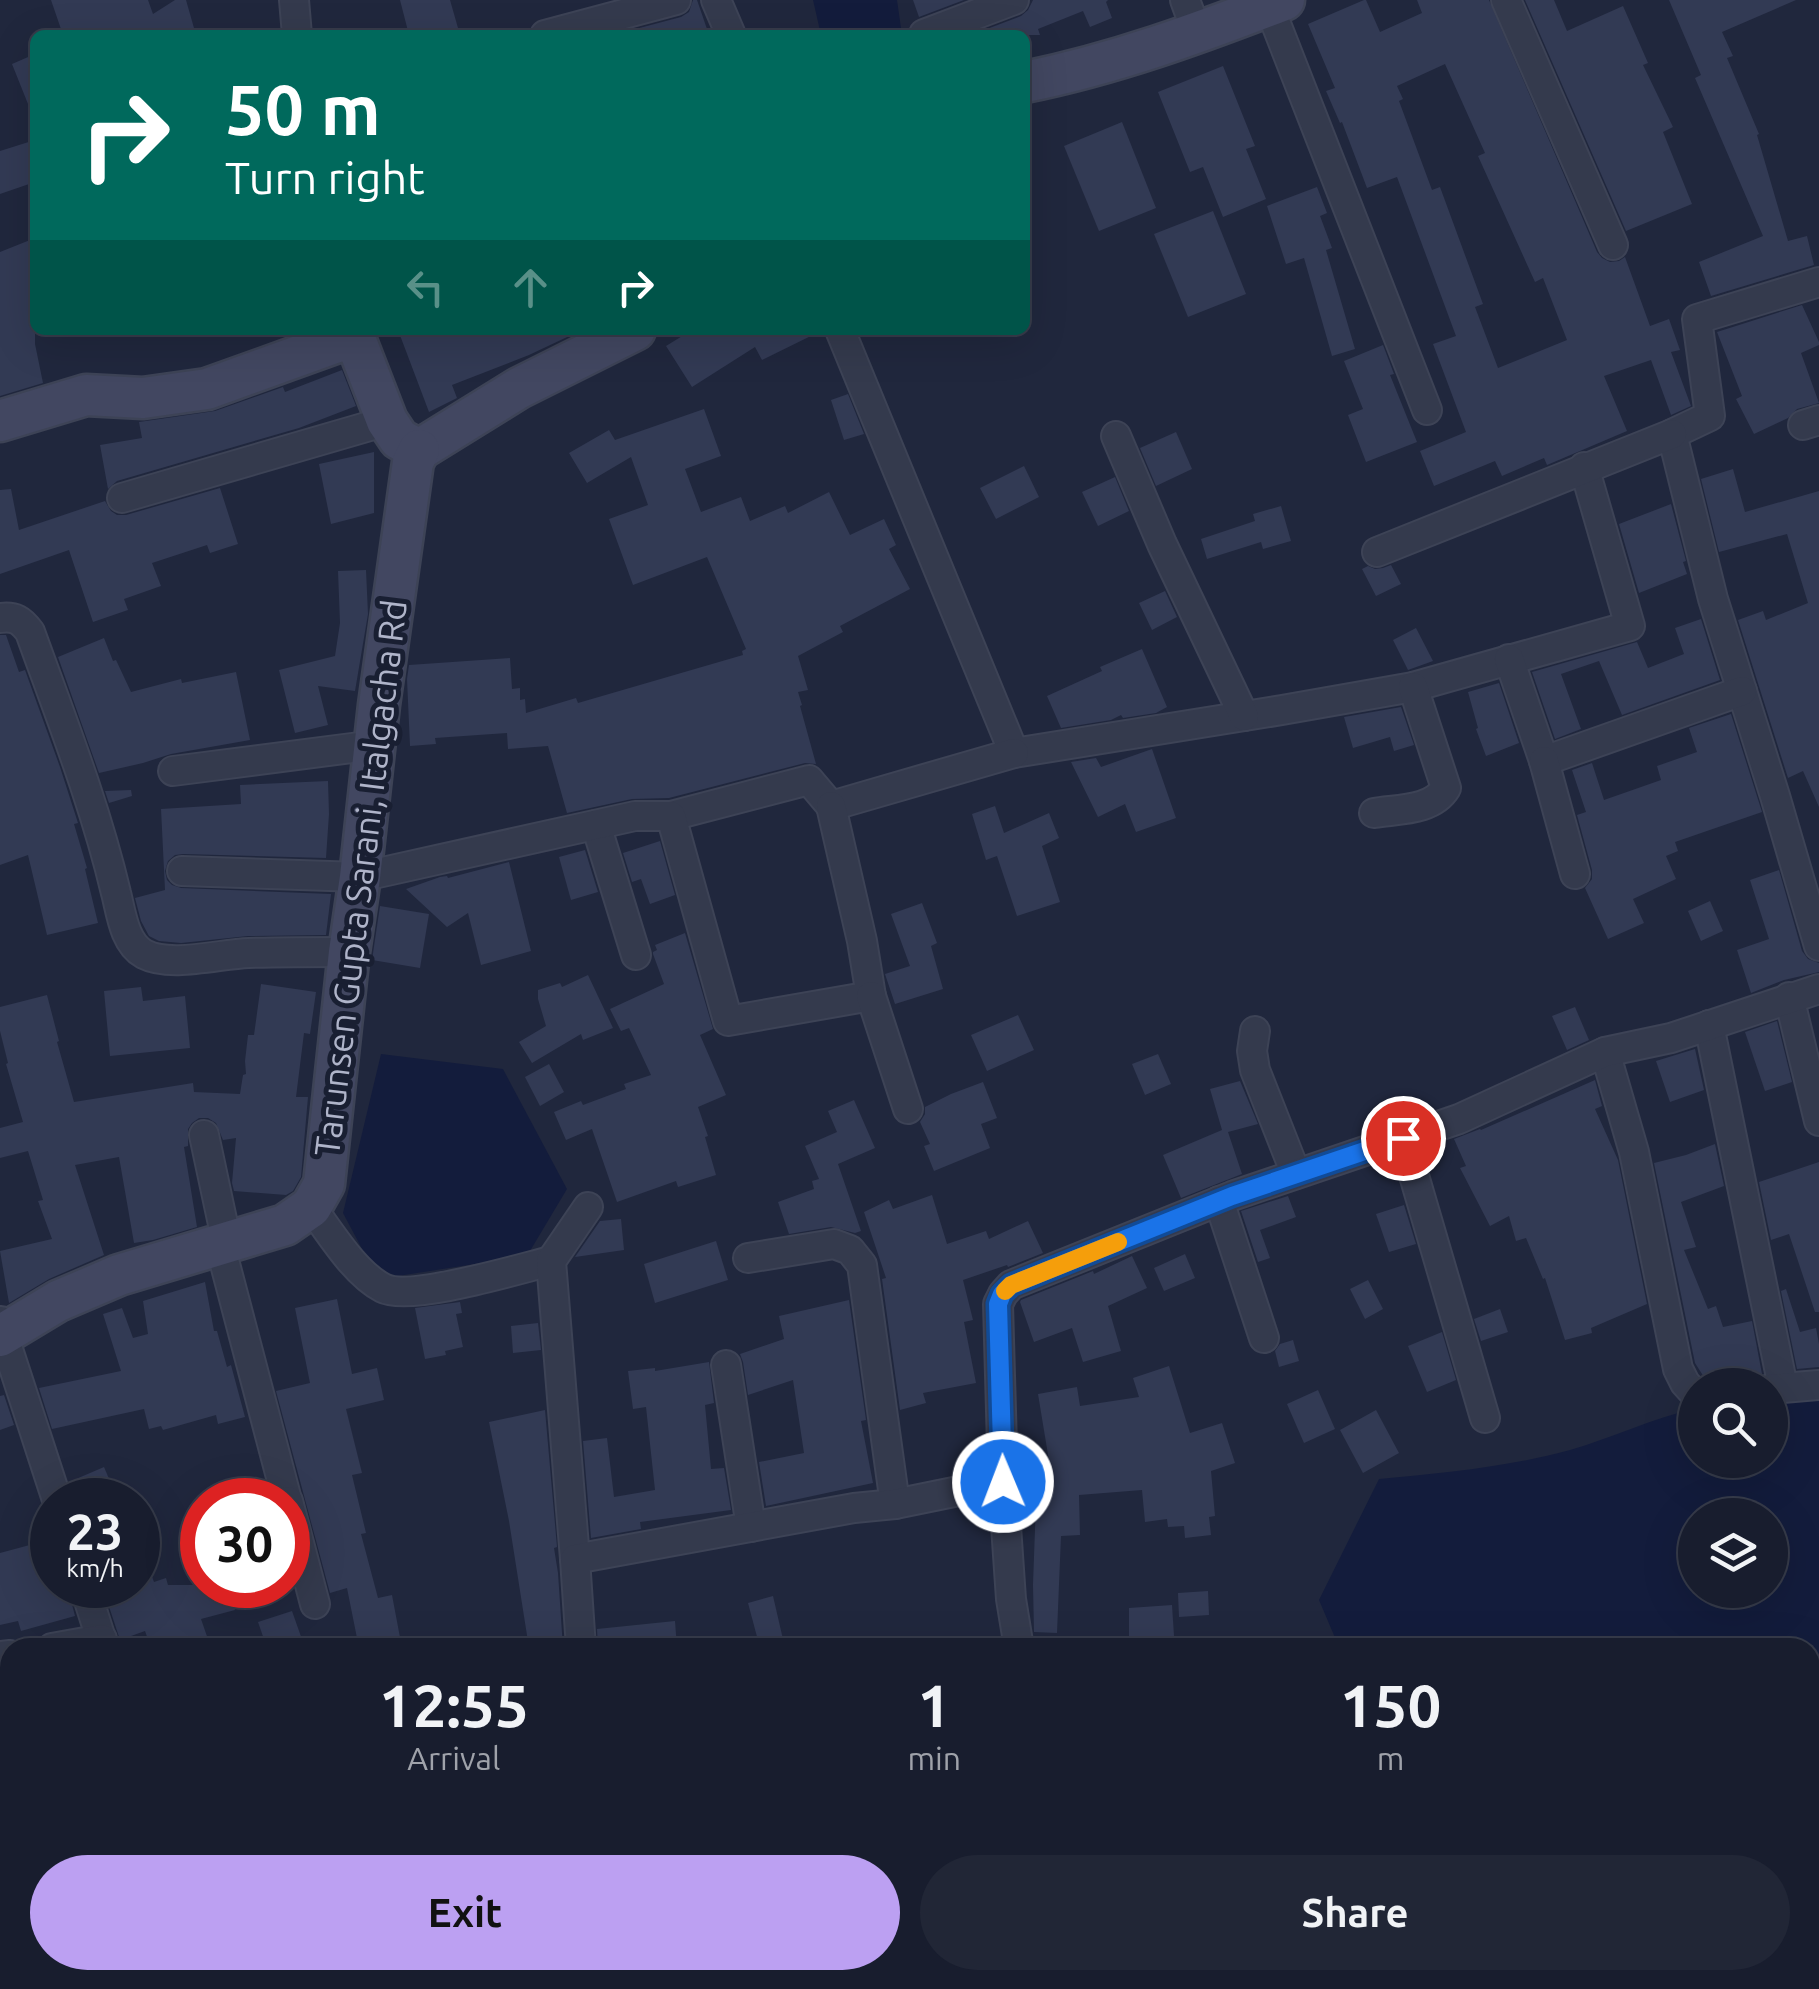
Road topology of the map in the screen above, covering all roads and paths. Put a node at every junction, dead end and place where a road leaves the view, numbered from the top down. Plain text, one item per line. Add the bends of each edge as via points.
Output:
1 (294, 0) edge
2 (676, 0) edge
3 (716, 0) edge
4 (1014, 0) edge
5 (1506, 0) edge
6 (1276, 3) edge
7 (1191, 16) edge
8 (606, 27) edge
9 (297, 30) edge
10 (729, 30) edge
11 (935, 30) edge
12 (1030, 81) edge
13 (1613, 245) dead end
14 (1819, 282) edge
15 (348, 335) edge
16 (354, 335) edge
17 (625, 335) edge
18 (842, 335) edge
19 (1427, 410) dead end
20 (0, 421) edge
21 (387, 421) junction
22 (1672, 434) junction
23 (1116, 436) dead end
24 (420, 450) junction
25 (1584, 467) junction
26 (122, 498) dead end
27 (1376, 552) dead end
28 (0, 618) edge
29 (1509, 658) junction
30 (1413, 687) junction
31 (1742, 691) junction
32 (1244, 716) junction
33 (375, 745) junction
34 (1014, 753) junction
35 (1544, 761) junction
36 (174, 771) dead end
37 (832, 806) junction
38 (1374, 813) dead end
39 (672, 816) junction
40 (596, 825) junction
41 (182, 871) dead end
42 (1575, 874) dead end
43 (360, 877) junction
44 (1819, 946) edge
45 (348, 952) junction
46 (636, 955) dead end
47 (1819, 989) edge
48 (871, 996) junction
49 (1789, 998) junction
50 (1709, 1025) junction
51 (1255, 1032) dead end
52 (1605, 1052) junction
53 (908, 1109) dead end
54 (1819, 1122) edge
55 (204, 1135) dead end
56 (1403, 1138) junction
57 (1296, 1174) junction
58 (1218, 1202) junction
59 (311, 1207) junction
60 (588, 1208) dead end
61 (223, 1244) junction
62 (748, 1258) dead end
63 (551, 1262) junction
64 (1, 1328) edge
65 (1264, 1338) dead end
66 (726, 1365) dead end
67 (1772, 1368) edge
68 (1678, 1369) edge
69 (1819, 1386) edge
70 (1788, 1387) edge
71 (1486, 1418) dead end
72 (49, 1478) edge
73 (282, 1478) edge
74 (1003, 1482) junction
75 (895, 1504) junction
76 (750, 1527) junction
77 (575, 1559) junction
78 (310, 1585) edge
79 (315, 1604) dead end
80 (92, 1608) edge
81 (101, 1638) edge
82 (580, 1638) edge
83 (1017, 1638) edge

1 - 9 street
2 - 8 street
3 - 10 street
4 - 11 street
5 - 13 street
6 - 7 street
6 - 19 street
7 - 12 street via 1170,43
14 - 22 street via 1697,319 1710,416
15 - 20 street via 207,389 143,398 86,395
16 - 21 street
17 - 24 street via 518,388
18 - 34 street
21 - 24 street via 399,439
21 - 26 street
22 - 25 street
22 - 31 street
23 - 32 street
24 - 33 street, Tarunsen Gupta Sarani, Italgacha Rd via 413,462
25 - 27 street
25 - 29 street via 1630,626
28 - 45 street via 12,616 30,632 84,778 135,948 161,959
29 - 30 street
29 - 35 street
30 - 32 street
30 - 38 street via 1446,788 1428,804
31 - 35 street
31 - 44 street
32 - 34 street
33 - 36 street
33 - 43 street, Tarunsen Gupta Sarani, Italgacha Rd
34 - 37 street
35 - 42 street
37 - 39 street via 809,780
37 - 48 street
39 - 40 street
39 - 48 street via 728,1020
40 - 43 street
40 - 46 street
41 - 43 street
43 - 45 street, Tarunsen Gupta Sarani, Italgacha Rd
45 - 59 street, Tarunsen Gupta Sarani, Italgacha Rd via 324,1184
47 - 49 street
48 - 53 street
49 - 50 street
49 - 54 street
50 - 52 street
50 - 67 street
51 - 57 street via 1255,1070
52 - 56 street
52 - 68 street via 1634,1152
55 - 61 street
56 - 57 street
56 - 71 street
57 - 58 street
58 - 65 street
58 - 74 street via 1002,1294
59 - 61 street, Tarunsen Gupta Sarani, Italgacha Rd via 285,1225
59 - 63 street via 385,1290 445,1287
60 - 63 street
61 - 64 street, Tarunsen Gupta Sarani, Italgacha Rd via 119,1275
61 - 73 street
62 - 75 street via 834,1244 862,1265
63 - 77 street
64 - 72 street
66 - 76 street
69 - 70 street
74 - 75 street
74 - 83 street
75 - 76 street
76 - 77 street
77 - 82 street
78 - 79 street
80 - 81 street

